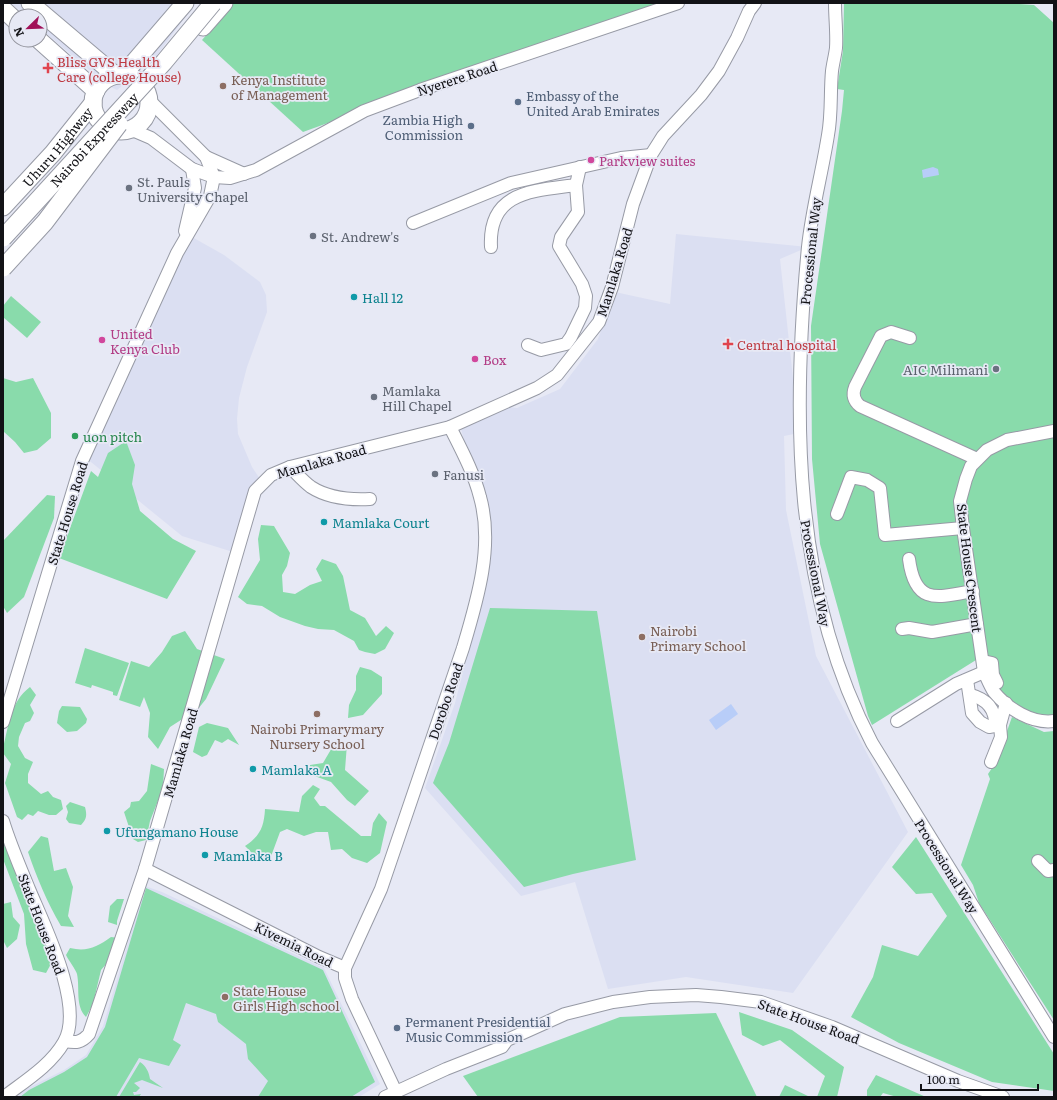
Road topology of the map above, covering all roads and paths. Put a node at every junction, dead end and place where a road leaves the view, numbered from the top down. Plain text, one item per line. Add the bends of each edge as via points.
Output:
1 (30, 3) edge
2 (185, 3) edge
3 (199, 3) edge
4 (212, 3) edge
5 (224, 3) edge
6 (678, 3) edge
7 (835, 3) edge
8 (750, 6) edge
9 (47, 48) edge
10 (164, 62) junction
11 (119, 75) junction
12 (148, 96) junction
13 (94, 97) junction
14 (126, 130) junction
15 (651, 155) junction
16 (206, 157) junction
17 (580, 167) junction
18 (192, 169) junction
19 (244, 174) junction
20 (214, 177) junction
21 (230, 178) junction
22 (576, 185) junction
23 (210, 196) junction
24 (3, 207) edge
25 (414, 223) dead end
26 (3, 224) edge
27 (3, 238) edge
28 (3, 244) edge
29 (491, 247) dead end
30 (181, 248) junction
31 (3, 268) edge
32 (910, 338) dead end
33 (528, 345) dead end
34 (450, 427) junction
35 (1054, 431) edge
36 (978, 459) junction
37 (290, 468) junction
38 (370, 499) dead end
39 (837, 514) dead end
40 (963, 528) junction
41 (909, 559) dead end
42 (973, 591) junction
43 (977, 624) junction
44 (902, 629) dead end
45 (983, 666) junction
46 (968, 680) junction
47 (970, 695) junction
48 (1006, 703) junction
49 (1054, 715) edge
50 (897, 721) dead end
51 (1054, 721) edge
52 (3, 722) edge
53 (997, 726) junction
54 (991, 762) dead end
55 (3, 821) edge
56 (1038, 861) dead end
57 (145, 869) junction
58 (1054, 870) edge
59 (345, 968) junction
60 (1054, 1037) edge
61 (65, 1041) junction
62 (391, 1094) edge
63 (4, 1097) edge
64 (1003, 1097) edge

1 - 11 highway
2 - 11 highway
3 - 26 highway, Nairobi Expressway
4 - 10 highway, Nairobi Expressway, bridge
5 - 12 highway
6 - 19 street, Nyerere Road via 364,111 256,170
7 - 60 street, Processional Way via 836,47 828,134 808,247 802,336 799,433 808,548 816,587 826,628 860,720 910,806
8 - 15 street, Mamlaka Road via 719,72 663,136
9 - 13 highway
10 - 27 highway, Nairobi Expressway, bridge
10 - 31 highway, bridge via 71,190
11 - 12 highway via 137,80
11 - 13 highway via 107,78
12 - 14 highway via 149,107 143,121
12 - 16 street
13 - 14 highway via 98,118 104,125 112,129
13 - 24 highway, Uhuru Highway via 53,153
14 - 18 street, Nyerere Road via 151,138
14 - 28 highway, Uhuru Highway via 103,140 86,155
15 - 17 street via 621,158
15 - 34 street, Mamlaka Road via 633,204 608,300 593,332 550,381 518,398
16 - 19 street
16 - 20 street
17 - 22 street
17 - 25 street via 511,183
18 - 20 street, Nyerere Road
18 - 30 street, State House Road via 195,188
19 - 21 street, Nyerere Road
20 - 21 street, Nyerere Road
20 - 23 street, State House Road
21 - 23 street
22 - 29 street via 533,191 522,194 508,203 492,222
22 - 33 street via 578,212 561,237 559,246 582,284 586,296 585,308 566,344 541,350
23 - 30 street, State House Road
30 - 52 street, State House Road via 82,461
32 - 36 street via 890,332 881,336 855,387 855,401 860,406
34 - 37 street, Mamlaka Road
34 - 59 street, Dorobo Road via 477,486 483,513 483,559 474,610 384,882
35 - 36 street, State House Crescent via 1007,440 987,450
36 - 40 street, State House Crescent via 971,466 960,501
37 - 38 street via 311,486 324,492 352,500
37 - 57 street, Mamlaka Road via 271,475 255,491
39 - 40 street via 852,477 867,480 880,488 885,535
40 - 42 street, State House Crescent
41 - 42 street via 915,585 926,595 941,597
42 - 43 street, State House Crescent
43 - 44 street via 932,632
43 - 45 street, State House Crescent
45 - 46 street
45 - 48 street, State House Crescent via 994,691
45 - 49 street via 992,663 993,675 1009,700 1032,712
46 - 47 street
46 - 50 street via 950,686
47 - 53 street via 987,702
47 - 53 street via 970,707 976,718 990,727
48 - 51 street, State House Crescent via 1028,718 1044,722
48 - 53 street
53 - 54 street via 1001,737
55 - 61 street, State House Road via 54,949 65,984 70,1027
56 - 58 street via 1048,871
57 - 59 street, Kivemia Road
57 - 61 street, Mamlaka Road via 89,1034 82,1041
59 - 62 street, Kivemia Road via 345,978 352,999
61 - 63 street, State House Road via 50,1060
62 - 64 street, State House Road via 502,1047 507,1040 565,1014 650,996 696,995 768,1005 832,1026 958,1081

